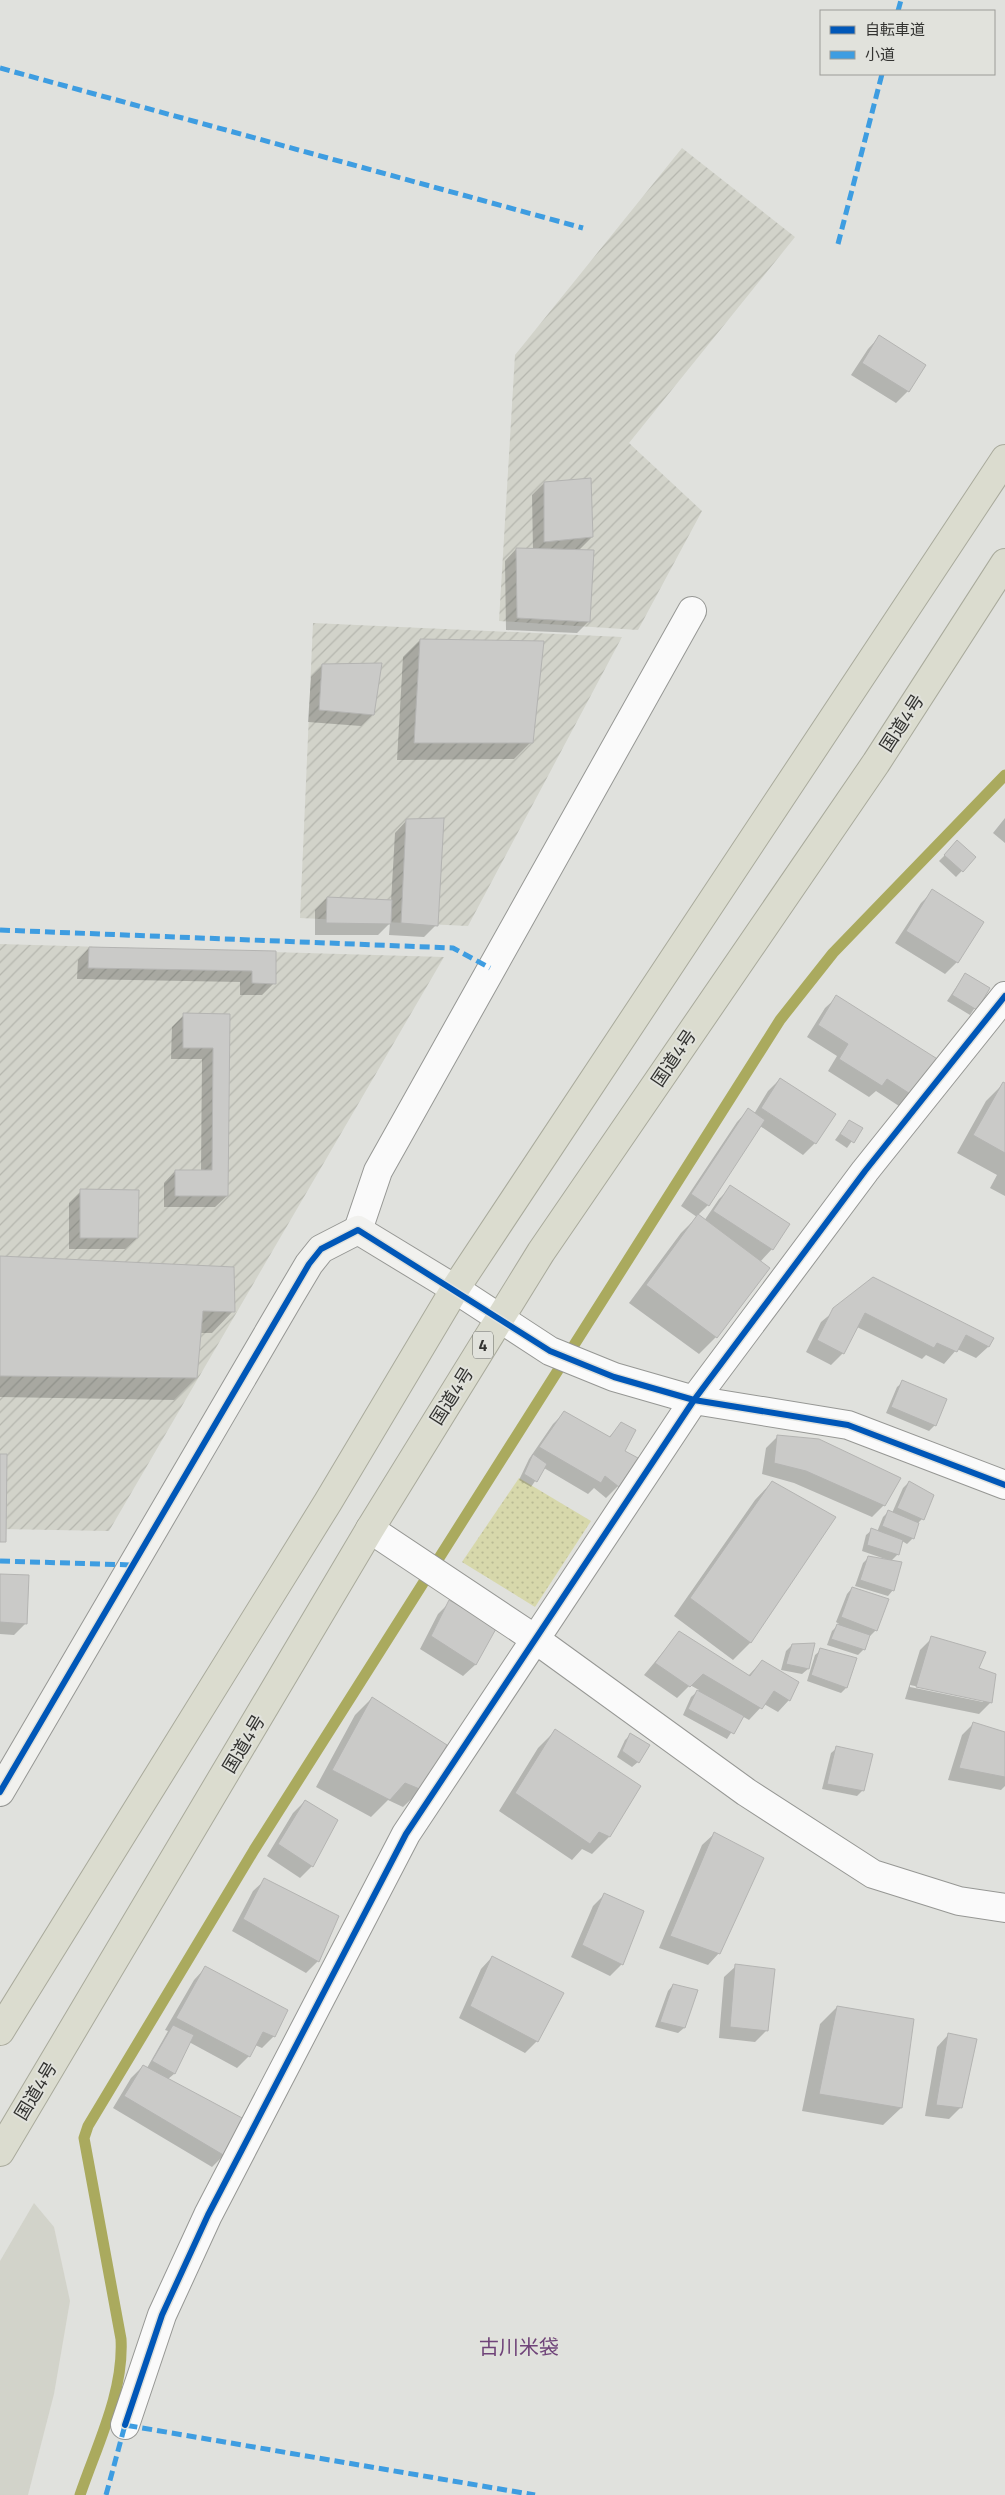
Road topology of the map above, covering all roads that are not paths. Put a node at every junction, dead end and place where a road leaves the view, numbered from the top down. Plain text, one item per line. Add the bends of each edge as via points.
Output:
1 (1005, 459) edge
2 (1005, 563) edge
3 (692, 611) dead end
4 (1005, 996) edge
5 (358, 1230) junction
6 (455, 1289) junction
7 (499, 1318) junction
8 (694, 1400) junction
9 (1005, 1485) edge
10 (370, 1529) junction
11 (535, 1639) junction
12 (0, 1792) edge
13 (1005, 1908) edge
14 (0, 2031) edge
15 (0, 2152) edge
16 (125, 2425) dead end

1 - 6 highway
2 - 7 highway, 国道4号 / 4 via 876,763 546,1243
3 - 5 street via 378,1171
4 - 8 street via 865,1171
5 - 6 street
5 - 12 street via 321,1249 309,1264
6 - 7 street
6 - 14 highway
7 - 8 street via 550,1351 582,1365
7 - 10 highway, 国道4号 / 4
8 - 9 street via 848,1425
8 - 11 street
10 - 11 street
10 - 15 highway, 国道4号 / 4
11 - 13 street via 746,1792 873,1874 959,1902
11 - 16 street via 401,1843 208,2215 162,2315

